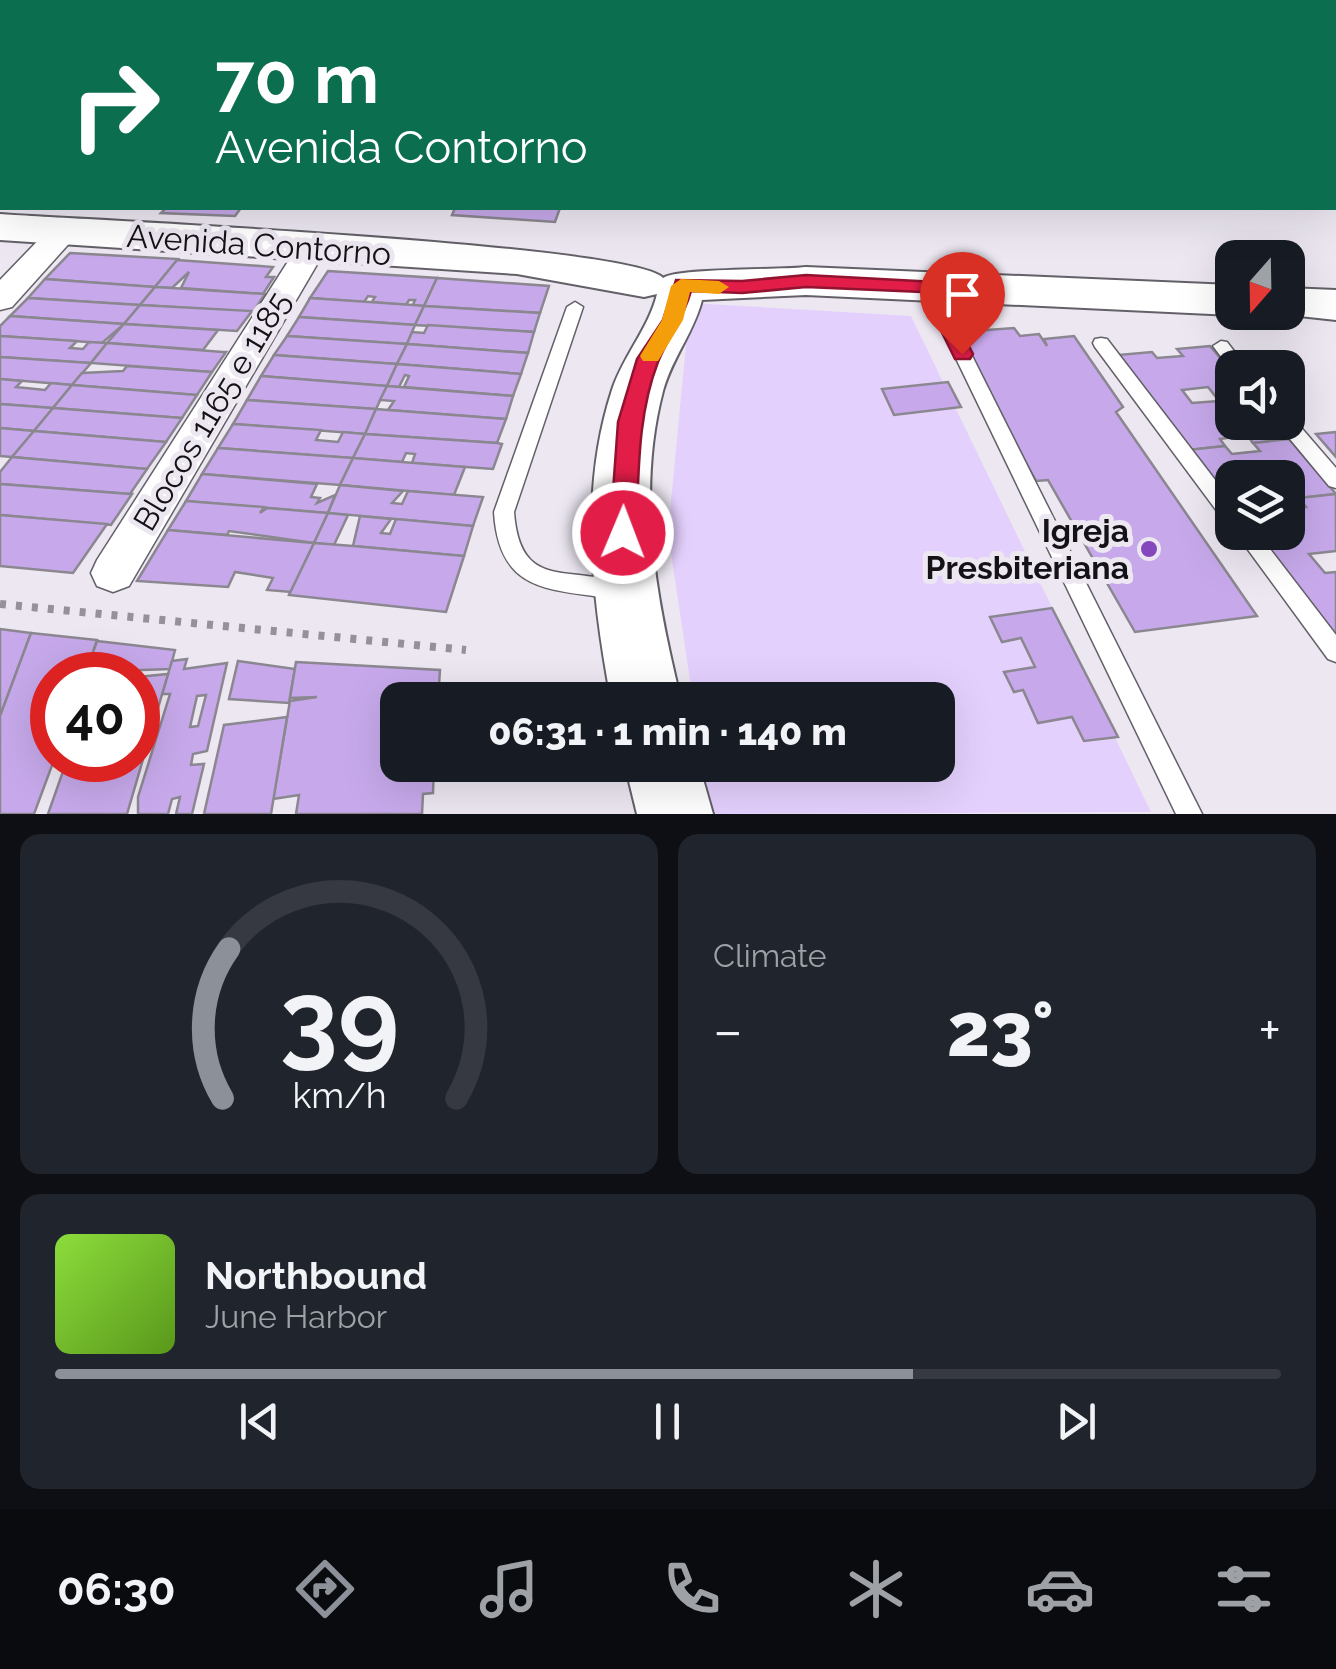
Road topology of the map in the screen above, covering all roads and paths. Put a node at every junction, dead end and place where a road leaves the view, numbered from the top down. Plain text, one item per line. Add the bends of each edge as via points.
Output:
1 (0, 227) edge
2 (64, 232) junction
3 (311, 249) junction
4 (663, 276) junction
5 (929, 286) junction
6 (1215, 299) edge
7 (0, 300) edge
8 (1305, 304) edge
9 (1336, 306) edge
10 (575, 308) dead end
11 (1101, 343) dead end
12 (1220, 346) dead end
13 (1223, 350) edge
14 (1301, 440) edge
15 (1336, 481) edge
16 (1215, 494) edge
17 (1259, 550) edge
18 (113, 573) dead end
19 (626, 592) junction
20 (0, 604) edge
21 (466, 650) dead end
22 (1336, 652) edge
23 (643, 682) edge
24 (649, 782) edge
25 (667, 782) edge
26 (646, 814) edge
27 (675, 814) edge
28 (1189, 814) edge

1 - 2 street, Avenida Contorno
2 - 3 street, Avenida Contorno
2 - 7 street
3 - 4 street, Avenida Contorno
3 - 18 street, Blocos 1165 e 1185
4 - 5 street, Avenida Contorno via 742,287 806,281
4 - 19 street via 673,320 648,359 624,470
5 - 6 street, Avenida Contorno
5 - 28 lane
8 - 9 street
10 - 19 lane via 504,512 504,539 512,561 538,576
11 - 16 lane
12 - 13 lane
14 - 15 lane
17 - 22 lane
19 - 23 street
20 - 21 path
24 - 26 street
25 - 27 street

